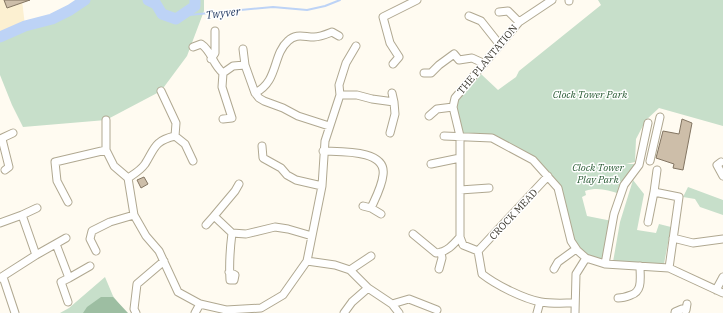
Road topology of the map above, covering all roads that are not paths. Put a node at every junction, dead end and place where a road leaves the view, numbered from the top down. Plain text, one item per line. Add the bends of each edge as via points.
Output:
1 (417, 0) edge
2 (547, 1) edge
3 (499, 12) dead end
4 (469, 16) dead end
5 (519, 22) junction
6 (215, 32) dead end
7 (339, 36) dead end
8 (500, 45) junction
9 (193, 46) dead end
10 (356, 46) dead end
11 (243, 50) dead end
12 (211, 59) junction
13 (483, 63) junction
14 (393, 64) dead end
15 (244, 65) junction
16 (223, 73) junction
17 (424, 73) dead end
18 (161, 91) dead end
19 (392, 92) dead end
20 (254, 93) junction
21 (340, 95) junction
22 (394, 102) junction
23 (453, 107) junction
24 (240, 115) dead end
25 (429, 116) dead end
26 (660, 117) dead end
27 (232, 118) junction
28 (223, 119) dead end
29 (106, 120) dead end
30 (648, 122) dead end
31 (329, 126) junction
32 (14, 133) dead end
33 (390, 133) dead end
34 (175, 136) junction
35 (444, 136) dead end
36 (460, 136) junction
37 (1, 139) edge
38 (643, 142) junction
39 (654, 144) junction
40 (262, 146) dead end
41 (106, 150) junction
42 (323, 151) junction
43 (460, 158) junction
44 (193, 161) dead end
45 (650, 161) dead end
46 (721, 162) dead end
47 (431, 164) dead end
48 (5, 170) dead end
49 (657, 170) dead end
50 (548, 176) junction
51 (723, 176) edge
52 (128, 178) junction
53 (239, 184) dead end
54 (322, 186) junction
55 (489, 188) dead end
56 (460, 190) junction
57 (654, 192) junction
58 (68, 202) dead end
59 (363, 206) dead end
60 (37, 208) dead end
61 (371, 208) junction
62 (381, 214) dead end
63 (22, 215) junction
64 (134, 215) junction
65 (214, 216) junction
66 (648, 222) dead end
67 (0, 223) edge
68 (206, 225) dead end
69 (232, 232) junction
70 (413, 234) dead end
71 (312, 236) junction
72 (460, 237) junction
73 (66, 238) dead end
74 (673, 238) junction
75 (723, 239) edge
76 (56, 244) junction
77 (576, 249) junction
78 (96, 251) dead end
79 (478, 251) junction
80 (441, 252) junction
81 (36, 255) junction
82 (371, 256) dead end
83 (586, 258) junction
84 (307, 261) junction
85 (164, 262) junction
86 (605, 264) junction
87 (90, 266) dead end
88 (640, 266) junction
89 (669, 268) junction
90 (554, 269) dead end
91 (350, 270) junction
92 (440, 270) dead end
93 (230, 276) dead end
94 (2, 277) edge
95 (723, 277) edge
96 (69, 278) junction
97 (368, 288) junction
98 (720, 292) edge
99 (618, 298) dead end
100 (68, 302) dead end
101 (540, 302) junction
102 (200, 304) junction
103 (392, 304) junction
104 (575, 304) junction
105 (687, 304) dead end
106 (261, 310) edge
107 (437, 310) dead end
108 (226, 311) edge
109 (15, 313) edge
110 (136, 313) edge
111 (195, 313) edge
112 (345, 313) edge
113 (399, 313) edge
114 (538, 313) edge
115 (575, 313) edge
116 (675, 313) edge

1 - 14 street via 380,18 399,57
2 - 5 street, THE PLANTATION
3 - 5 street via 508,11
4 - 8 street via 481,21
5 - 8 street, THE PLANTATION
6 - 12 street via 215,53
7 - 20 street via 332,32 315,37 299,35 288,41 271,76 260,90
8 - 13 street, THE PLANTATION
9 - 12 street via 201,44 207,48
10 - 21 street via 346,62 339,85
11 - 15 street
12 - 16 street
13 - 17 street via 472,58 459,60 454,54 433,72
13 - 23 street, THE PLANTATION via 455,98
15 - 16 street via 233,66
15 - 20 street
16 - 27 street via 222,87
18 - 34 street via 176,123
19 - 22 street
20 - 31 street via 264,102
21 - 22 street via 357,95
21 - 31 street
22 - 33 street via 395,114
23 - 25 street via 437,109
23 - 36 street
24 - 27 street
26 - 39 street
27 - 28 street
29 - 41 street
30 - 38 street
31 - 42 street
32 - 37 street
34 - 44 street via 185,144
34 - 52 street via 156,145 139,171
35 - 36 street
36 - 43 street
36 - 50 street via 492,138 533,160
37 - 48 street via 9,167
38 - 39 street
38 - 86 street via 639,165 624,185 614,214
39 - 45 street
40 - 54 street via 261,161 281,168 296,180
41 - 52 street via 114,166
41 - 58 street via 53,161 58,181
42 - 54 street
42 - 61 street via 364,154 375,158 381,164 384,173
43 - 47 street via 440,159
43 - 56 street
46 - 51 street via 717,165
49 - 57 street
50 - 77 street via 558,188 571,241
50 - 79 street, CROCK MEAD
52 - 64 street
53 - 65 street
54 - 71 street
55 - 56 street
56 - 72 street
57 - 66 street
57 - 74 street via 681,195
59 - 61 street
60 - 63 street
61 - 62 street
63 - 67 street
63 - 81 street
64 - 78 street via 89,230
64 - 85 street
65 - 68 street
65 - 69 street
69 - 71 street via 246,234 275,227
69 - 93 street via 228,260
70 - 80 street via 436,253
71 - 84 street
72 - 79 street via 463,245
72 - 80 street
73 - 76 street
74 - 75 street via 693,246
74 - 89 street
76 - 81 street
76 - 96 street
77 - 83 street
77 - 90 street via 558,262
79 - 101 street via 482,274
80 - 92 street
81 - 94 street
82 - 91 street via 366,262
83 - 86 street
83 - 104 street via 576,274
84 - 91 street
84 - 106 street via 283,296
85 - 102 street via 178,292
85 - 110 street via 136,284
86 - 88 street
87 - 96 street
88 - 89 street
88 - 99 street via 639,289 634,294
89 - 98 street
91 - 97 street
94 - 109 street
95 - 98 street
96 - 100 street via 61,282
97 - 103 street
97 - 112 street via 352,302
101 - 104 street
101 - 114 street
102 - 108 street
102 - 111 street
103 - 107 street via 409,299
103 - 113 street
104 - 115 street
105 - 116 street via 686,310 682,309
106 - 108 street

